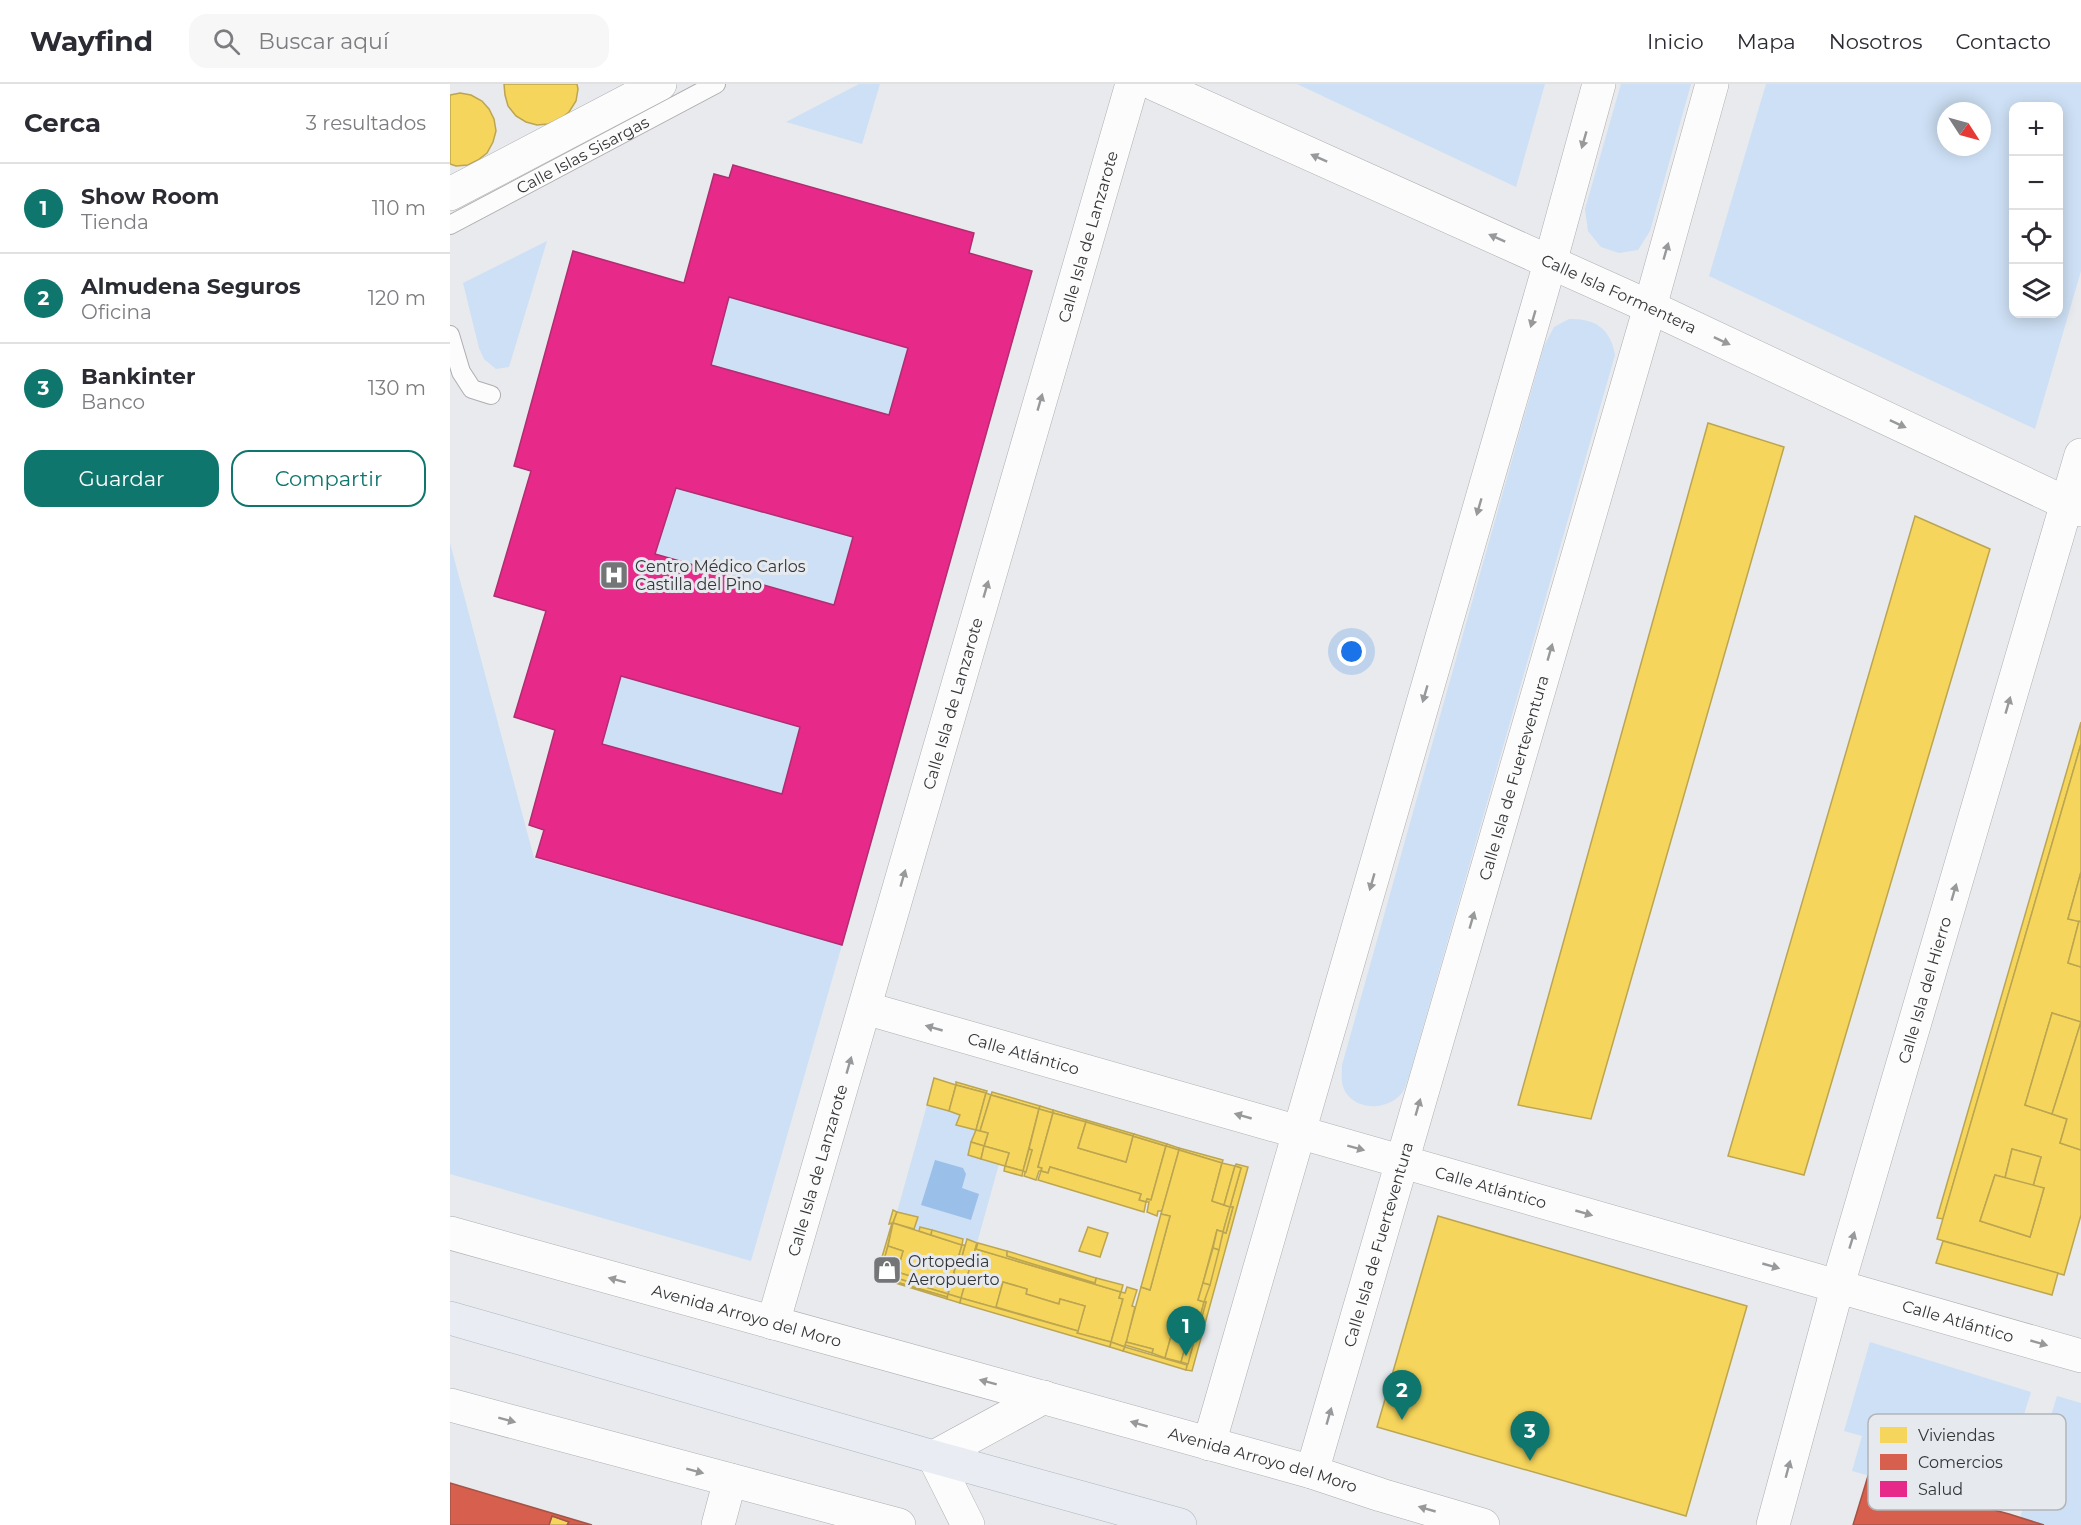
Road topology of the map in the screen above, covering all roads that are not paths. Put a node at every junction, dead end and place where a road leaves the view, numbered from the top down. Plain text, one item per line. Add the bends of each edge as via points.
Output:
1 (660, 84) edge
2 (716, 84) edge
3 (1132, 84) edge
4 (1154, 84) edge
5 (1599, 84) edge
6 (1712, 84) edge
7 (450, 194) edge
8 (450, 225) edge
9 (1550, 263) junction
10 (1650, 308) junction
11 (450, 335) edge
12 (491, 394) dead end
13 (2081, 455) edge
14 (2074, 507) edge
15 (865, 1008) junction
16 (1299, 1132) junction
17 (1402, 1161) junction
18 (450, 1233) edge
19 (1838, 1285) junction
20 (450, 1318) edge
21 (774, 1323) junction
22 (2081, 1356) edge
23 (1044, 1397) junction
24 (450, 1405) edge
25 (1209, 1444) junction
26 (934, 1457) junction
27 (1312, 1472) junction
28 (729, 1480) junction
29 (718, 1525) edge
30 (899, 1525) edge
31 (968, 1525) edge
32 (1180, 1525) edge
33 (1483, 1525) edge
34 (1773, 1525) edge

1 - 7 street, Calle Islas Sisargas
2 - 8 lane, Calle Islas Sisargas
15 -> 3 street, Calle Isla de Lanzarote
9 -> 4 street, Calle Isla Formentera
5 -> 9 street
10 -> 6 street, Calle Isla de Fuerteventura
9 - 10 street, Calle Isla Formentera
9 -> 16 street
10 -> 14 street, Calle Isla Formentera
17 -> 10 street, Calle Isla de Fuerteventura
11 - 12 lane via 461,372 472,389
13 - 14 street, Calle Isla del Hierro
19 -> 14 street, Calle Isla del Hierro
16 -> 15 street, Calle Atlántico
21 -> 15 street, Calle Isla de Lanzarote
16 -> 17 street, Calle Atlántico
16 - 25 street
17 -> 19 street, Calle Atlántico
27 -> 17 street, Calle Isla de Fuerteventura
21 -> 18 street, Avenida Arroyo del Moro
19 -> 22 street, Calle Atlántico
34 -> 19 street, Calle Isla del Hierro
20 - 26 main road
23 -> 21 street, Avenida Arroyo del Moro
25 -> 23 street, Avenida Arroyo del Moro
23 - 26 street
24 -> 28 street
25 - 27 street, Avenida Arroyo del Moro
26 - 31 street
26 - 32 main road
33 -> 27 street, Avenida Arroyo del Moro
28 - 29 street
28 - 30 street

